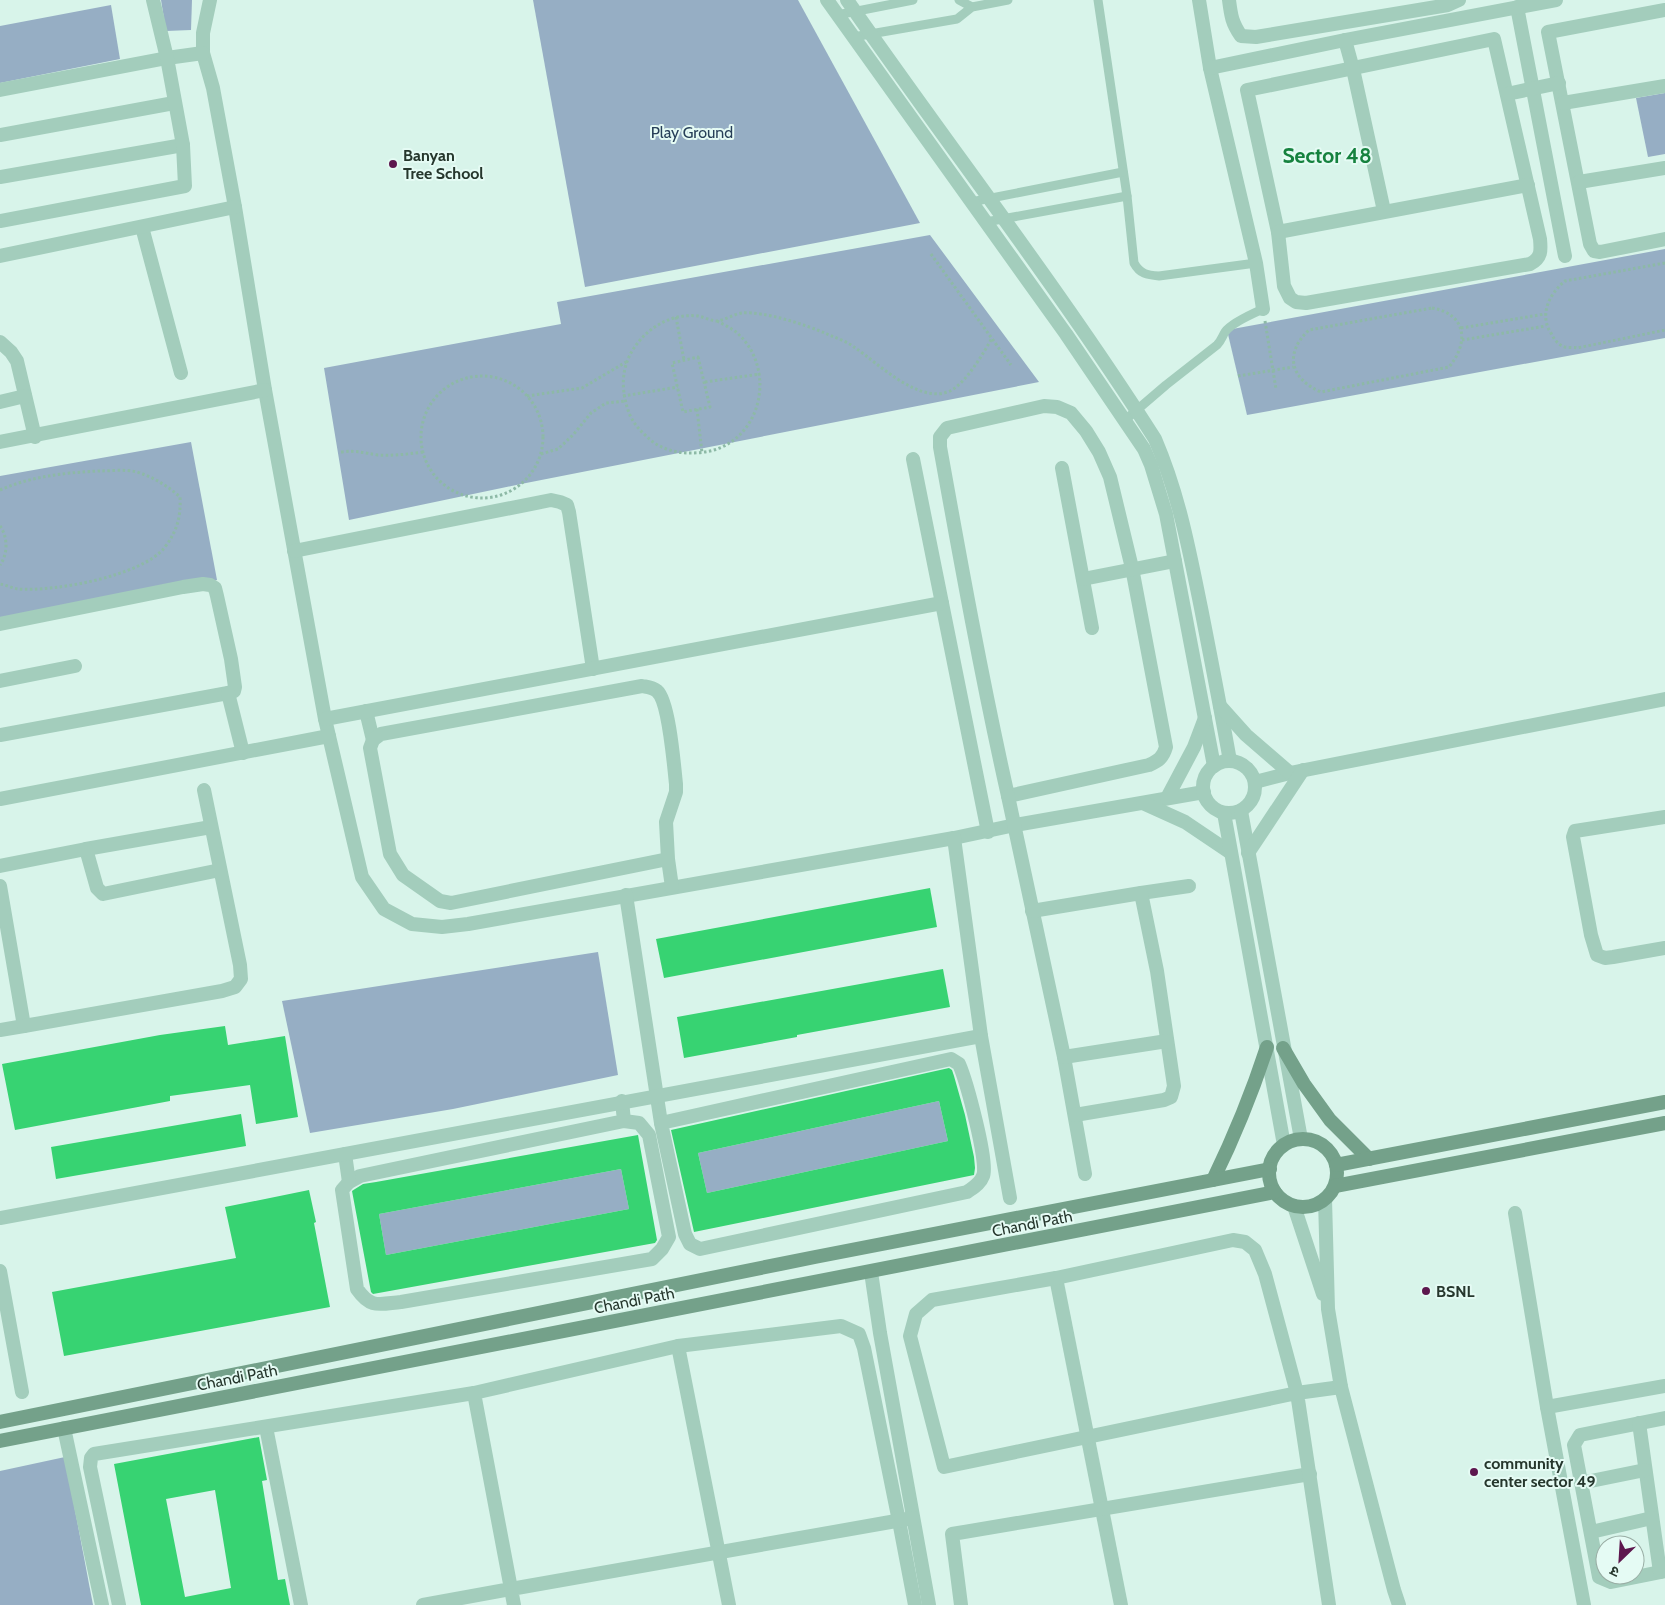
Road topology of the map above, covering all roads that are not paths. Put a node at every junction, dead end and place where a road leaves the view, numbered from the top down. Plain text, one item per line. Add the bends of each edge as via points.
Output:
1 (153, 0) edge
2 (210, 0) edge
3 (827, 0) edge
4 (913, 0) edge
5 (959, 0) edge
6 (1008, 0) edge
7 (1098, 0) edge
8 (1199, 0) edge
9 (1229, 0) edge
10 (1459, 0) edge
11 (1556, 0) edge
12 (851, 5) edge
13 (972, 6) junction
14 (1517, 7) junction
15 (1665, 10) edge
16 (837, 15) junction
17 (870, 33) junction
18 (853, 37) junction
19 (1345, 40) junction
20 (203, 53) junction
21 (166, 58) junction
22 (1210, 68) junction
23 (1353, 69) junction
24 (1559, 83) junction
25 (1665, 86) edge
26 (1532, 88) junction
27 (0, 90) edge
28 (1507, 94) junction
29 (174, 103) junction
30 (1563, 103) junction
31 (0, 135) edge
32 (183, 145) junction
33 (1665, 168) edge
34 (1123, 172) junction
35 (0, 177) edge
36 (1578, 182) junction
37 (1528, 185) junction
38 (1127, 196) junction
39 (989, 198) junction
40 (971, 202) junction
41 (235, 208) junction
42 (1384, 211) junction
43 (1004, 218) junction
44 (0, 221) edge
45 (986, 222) junction
46 (142, 227) junction
47 (1278, 232) junction
48 (1665, 240) edge
49 (0, 256) edge
50 (1565, 256) dead end
51 (1256, 264) junction
52 (1263, 309) joint
53 (0, 342) edge
54 (181, 373) dead end
55 (265, 390) junction
56 (25, 396) junction
57 (0, 402) edge
58 (1136, 410) junction
59 (1124, 420) junction
60 (35, 437) junction
61 (0, 442) edge
62 (913, 459) dead end
63 (1062, 468) dead end
64 (294, 551) junction
65 (1175, 562) junction
66 (1132, 568) junction
67 (1083, 579) junction
68 (942, 604) junction
69 (0, 624) edge
70 (1092, 628) dead end
71 (75, 666) dead end
72 (593, 669) junction
73 (0, 681) edge
74 (228, 693) junction
75 (1665, 699) edge
76 (1220, 706) junction
77 (366, 711) junction
78 (1205, 718) junction
79 (325, 719) junction
80 (0, 735) edge
81 (329, 736) junction
82 (373, 740) junction
83 (243, 753) junction
84 (1230, 762) junction
85 (1214, 766) junction
86 (1296, 772) junction
87 (1255, 782) junction
88 (204, 790) dead end
89 (1204, 792) junction
90 (1008, 796) junction
91 (1167, 798) junction
92 (0, 799) edge
93 (1143, 803) junction
94 (1241, 810) junction
95 (1224, 812) junction
96 (1665, 817) edge
97 (1015, 825) junction
98 (211, 827) junction
99 (988, 832) junction
100 (954, 838) junction
101 (86, 849) junction
102 (1231, 853) junction
103 (1248, 853) junction
104 (668, 859) junction
105 (0, 866) edge
106 (220, 870) junction
107 (0, 886) edge
108 (1189, 886) dead end
109 (672, 887) junction
110 (1141, 893) junction
111 (626, 895) junction
112 (1032, 910) junction
113 (1665, 948) edge
114 (24, 1026) junction
115 (1279, 1026) junction
116 (1264, 1029) junction
117 (0, 1030) edge
118 (982, 1036) junction
119 (1167, 1041) junction
120 (1267, 1047) junction
121 (1283, 1048) junction
122 (1064, 1057) junction
123 (657, 1095) junction
124 (622, 1102) junction
125 (1665, 1102) edge
126 (1075, 1116) junction
127 (624, 1121) junction
128 (661, 1123) junction
129 (1665, 1123) edge
130 (1301, 1139) junction
131 (1284, 1145) junction
132 (345, 1154) junction
133 (1369, 1159) junction
134 (1336, 1165) junction
135 (1270, 1169) junction
136 (1085, 1174) dead end
137 (1213, 1180) junction
138 (349, 1182) junction
139 (1335, 1186) junction
140 (1275, 1192) junction
141 (1010, 1198) dead end
142 (1325, 1199) junction
143 (1294, 1206) junction
144 (1515, 1213) dead end
145 (0, 1218) edge
146 (0, 1271) edge
147 (872, 1272) junction
148 (1056, 1278) junction
149 (1328, 1309) junction
150 (678, 1346) junction
151 (1665, 1386) edge
152 (1341, 1387) junction
153 (22, 1392) dead end
154 (474, 1393) junction
155 (1298, 1393) junction
156 (1547, 1407) junction
157 (1665, 1418) edge
158 (0, 1420) edge
159 (1638, 1423) junction
160 (64, 1428) junction
161 (266, 1428) junction
162 (1088, 1437) junction
163 (0, 1441) edge
164 (1645, 1470) junction
165 (1310, 1474) junction
166 (1582, 1483) junction
167 (1102, 1509) junction
168 (1652, 1518) junction
169 (906, 1519) junction
170 (1591, 1532) junction
171 (718, 1553) junction
172 (1662, 1571) edge
173 (511, 1589) junction
174 (102, 1605) edge
175 (119, 1605) edge
176 (301, 1605) edge
177 (423, 1605) edge
178 (514, 1605) edge
179 (729, 1605) edge
180 (914, 1605) edge
181 (929, 1605) edge
182 (961, 1605) edge
183 (1121, 1605) edge
184 (1329, 1605) edge
185 (1399, 1605) edge
186 (1584, 1605) edge

1 - 21 street
2 - 20 street via 203,33
3 - 16 street
4 - 12 lane
5 - 13 lane
6 - 13 lane
7 - 34 lane
8 - 22 street
9 - 10 street via 1232,21 1241,36 1256,37
11 - 14 street
12 - 16 lane
12 - 17 street
13 - 17 lane via 956,20
14 - 19 street
14 - 26 street
15 - 24 street via 1548,32
16 - 18 street
17 - 18 lane
17 - 39 street
18 - 40 street
19 - 22 street
19 - 23 street
20 - 21 street
20 - 41 street via 213,88
21 - 27 street
21 - 29 street
22 - 51 street
23 - 28 street via 1494,39
23 - 42 street
23 - 47 street via 1247,90
24 - 26 street
24 - 30 street
25 - 30 street
26 - 28 street
26 - 50 street
28 - 37 street
29 - 31 street
29 - 32 street
30 - 36 street
32 - 35 street
32 - 44 street via 185,186
33 - 36 street
34 - 38 lane
34 - 39 lane
36 - 48 street via 1587,236 1594,251
37 - 42 street
37 - 47 street via 1541,253 1530,264 1296,302 1284,286
38 - 43 lane
38 - 51 lane via 1134,264 1145,275
39 - 40 lane
39 - 43 street
40 - 45 street
41 - 46 street
41 - 55 street
42 - 47 street
43 - 45 lane
43 - 58 street
45 - 59 street
46 - 49 street
46 - 54 street
51 - 52 street
52 - 58 lane via 1230,327 1217,345
53 - 56 street via 18,362
55 - 60 street
55 - 64 street
56 - 57 street
56 - 60 street
58 - 59 lane
58 - 76 street via 1154,439 1178,502
59 - 65 street via 1151,464 1166,514
60 - 61 street
62 - 68 street
63 - 67 street
64 - 72 street via 551,500 560,502 567,505 569,512
64 - 79 street
65 - 66 street
65 - 78 street
66 - 67 street
66 - 90 street via 1166,747 1164,753 1149,765
66 - 90 street via 1110,477 1099,452 1071,413 1044,406 947,428 940,437 968,601
67 - 70 street
68 - 72 street
68 - 99 street
69 - 74 street via 183,587 210,585 215,588 231,658 235,687
71 - 73 street
72 - 77 street
74 - 80 street
74 - 83 street
75 - 86 street
76 - 84 street
76 - 86 street via 1246,735
77 - 79 street
77 - 82 street
78 - 85 street
78 - 91 street via 1194,747
79 - 81 street
81 - 83 street
81 - 111 street via 362,877 384,909 412,924 442,927
82 - 104 street via 371,758 390,854 402,875 440,901 451,904
82 - 104 street via 381,734 650,687 662,699 670,731 676,784 666,822
83 - 92 street
84 - 85 street
84 - 87 street via 1246,768
85 - 89 street via 1204,780
86 - 87 street
86 - 103 street
87 - 94 street via 1252,799
88 - 98 street
89 - 91 street
89 - 95 street via 1209,804
90 - 97 street
91 - 93 street
93 - 97 street
93 - 102 street via 1185,822
94 - 95 street
94 - 103 street
95 - 102 street
96 - 113 street via 1575,831 1573,837 1597,955 1605,958
97 - 99 street
97 - 112 street
98 - 101 street
98 - 106 street
99 - 100 street
100 - 109 street
100 - 118 street
101 - 105 street
101 - 106 street via 97,888 103,894
102 - 116 street
103 - 115 street
104 - 109 street
106 - 114 street via 240,966 241,979 235,987
107 - 114 street
108 - 110 street
109 - 111 street
110 - 112 street
110 - 119 street
111 - 123 street
112 - 122 street
114 - 117 street
115 - 116 street
115 - 121 street
116 - 120 street
118 - 123 street
118 - 141 street
119 - 122 street
119 - 126 street via 1174,1086 1171,1096
120 - 131 street
120 - 137 main road via 1254,1088
121 - 130 street
121 - 133 main road via 1330,1120
122 - 126 street
123 - 124 street
123 - 128 street
124 - 127 street
124 - 132 street
125 - 133 main road
126 - 136 street
127 - 138 street via 360,1176
127 - 138 street via 638,1123 649,1135 669,1237 652,1259 374,1304 364,1299 356,1289 342,1190
128 - 128 street via 685,1234 690,1244 700,1249 967,1192 979,1184 984,1174 968,1088 959,1064 951,1059
129 - 139 main road
130 - 131 main road
130 - 134 main road via 1323,1146 1332,1154
131 - 135 main road via 1272,1160
132 - 138 street
132 - 145 street
133 - 134 main road
134 - 139 main road
135 - 137 main road, Chandi Path
135 - 140 main road via 1270,1181
137 - 158 main road, Chandi Path
139 - 142 main road
140 - 143 main road
140 - 147 main road, Chandi Path
142 - 143 main road via 1311,1206
142 - 149 street
143 - 149 street
144 - 156 street
146 - 153 street
147 - 160 main road, Chandi Path
147 - 169 street
148 - 155 street via 1234,1240 1245,1242 1255,1250 1265,1274
148 - 162 street
148 - 162 street via 932,1300 916,1314 910,1336 944,1467
149 - 152 street
150 - 154 street
150 - 169 street via 841,1326 858,1334
150 - 171 street
151 - 156 street
152 - 155 street
152 - 185 street
154 - 161 street
154 - 173 street
155 - 162 street
155 - 165 street
156 - 186 street
157 - 159 street
159 - 164 street
159 - 166 street via 1580,1434 1574,1445
160 - 163 main road, Chandi Path
160 - 174 street
161 - 175 street via 94,1454 90,1467
161 - 176 street
162 - 167 street
164 - 166 street
164 - 168 street
165 - 167 street
165 - 184 street
166 - 170 street
167 - 182 street via 952,1534
167 - 183 street
168 - 170 street
168 - 172 street
169 - 171 street
169 - 180 street
169 - 181 street
170 - 172 street via 1599,1577 1610,1582
171 - 173 street
171 - 179 street
173 - 177 street
173 - 178 street

